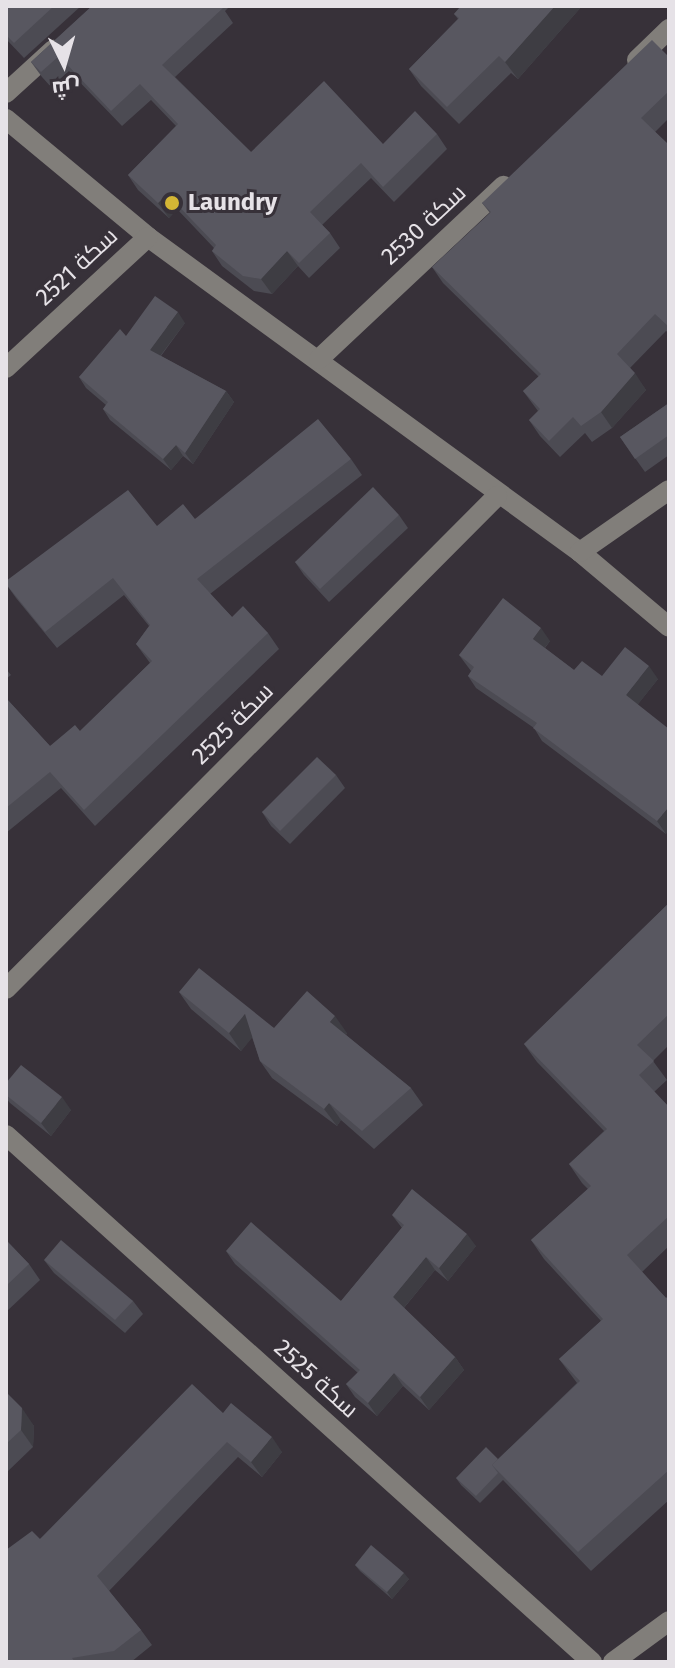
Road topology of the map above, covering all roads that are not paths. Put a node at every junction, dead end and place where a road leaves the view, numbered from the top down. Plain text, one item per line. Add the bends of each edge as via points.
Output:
1 (669, 29) edge
2 (69, 35) edge
3 (624, 72) edge
4 (6, 93) edge
5 (6, 119) edge
6 (522, 168) edge
7 (148, 237) junction
8 (319, 359) junction
9 (6, 368) edge
10 (669, 490) edge
11 (497, 496) junction
12 (580, 552) junction
13 (669, 627) edge
14 (6, 989) edge
15 (6, 1135) edge
16 (669, 1621) edge
17 (592, 1662) edge
18 (613, 1662) edge

1 - 3 street
2 - 4 street
5 - 7 street
6 - 8 street, سكة 2530
7 - 8 street
7 - 9 street, سكة 2521
8 - 11 street
10 - 12 street
11 - 12 street
11 - 14 street, سكة 2525
12 - 13 street
15 - 17 street, سكة 2525
16 - 18 street

